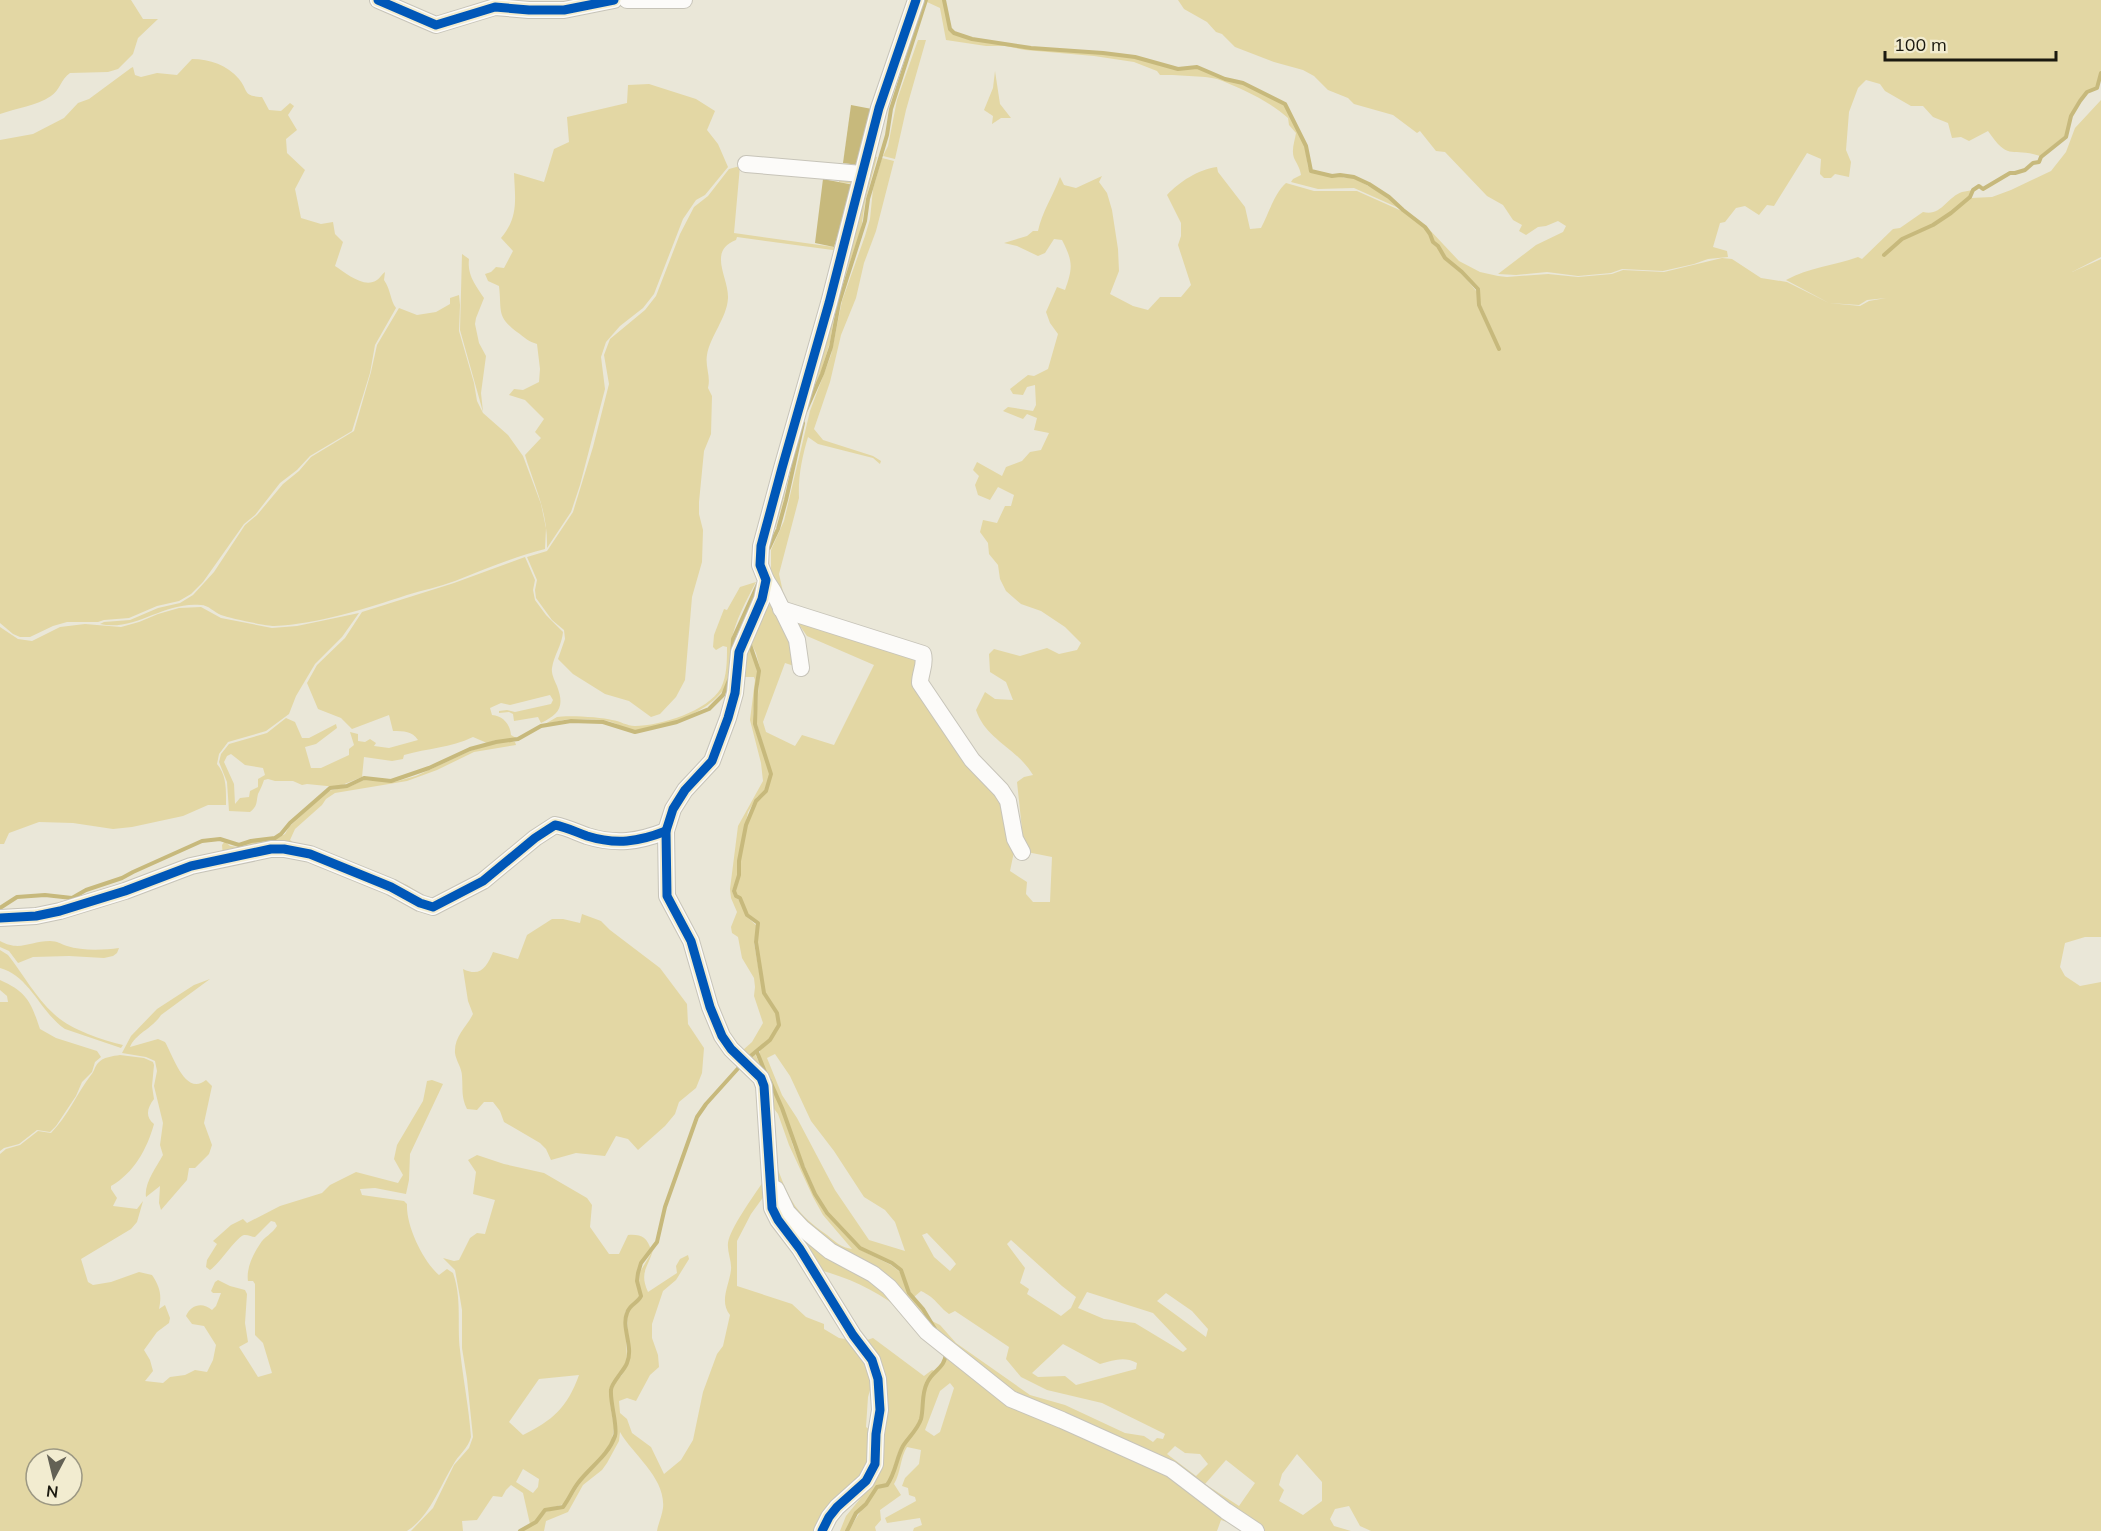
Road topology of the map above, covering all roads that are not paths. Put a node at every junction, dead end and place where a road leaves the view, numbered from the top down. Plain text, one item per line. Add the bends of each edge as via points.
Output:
1 (378, 0) edge
2 (614, 0) edge
3 (627, 0) edge
4 (684, 0) edge
5 (916, 0) edge
6 (746, 164) dead end
7 (862, 174) junction
8 (766, 580) junction
9 (781, 609) junction
10 (801, 668) dead end
11 (666, 831) junction
12 (1022, 852) dead end
13 (0, 918) edge
14 (769, 1168) junction
15 (822, 1531) edge
16 (1256, 1531) edge

1 - 2 street via 436,25 495,7 564,10
3 - 4 street
5 - 7 street via 879,108
6 - 7 street
7 - 8 street via 761,546 760,565
8 - 9 street
8 - 11 street via 757,613 739,652 735,693 719,744 712,761 673,809
9 - 10 street via 796,640
9 - 12 street via 923,654 920,683 972,760 1008,801 1015,839
11 - 13 street via 639,841 610,841 555,825 483,881 433,907 310,854 277,849 191,866 60,911
11 - 14 street via 667,896 690,941 722,1036 764,1086
14 - 15 street via 772,1208 778,1220 872,1360 878,1379 880,1410 875,1464 866,1481 829,1517
14 - 16 street via 778,1196 802,1228 830,1251 889,1287 927,1332 1011,1399 1171,1469

